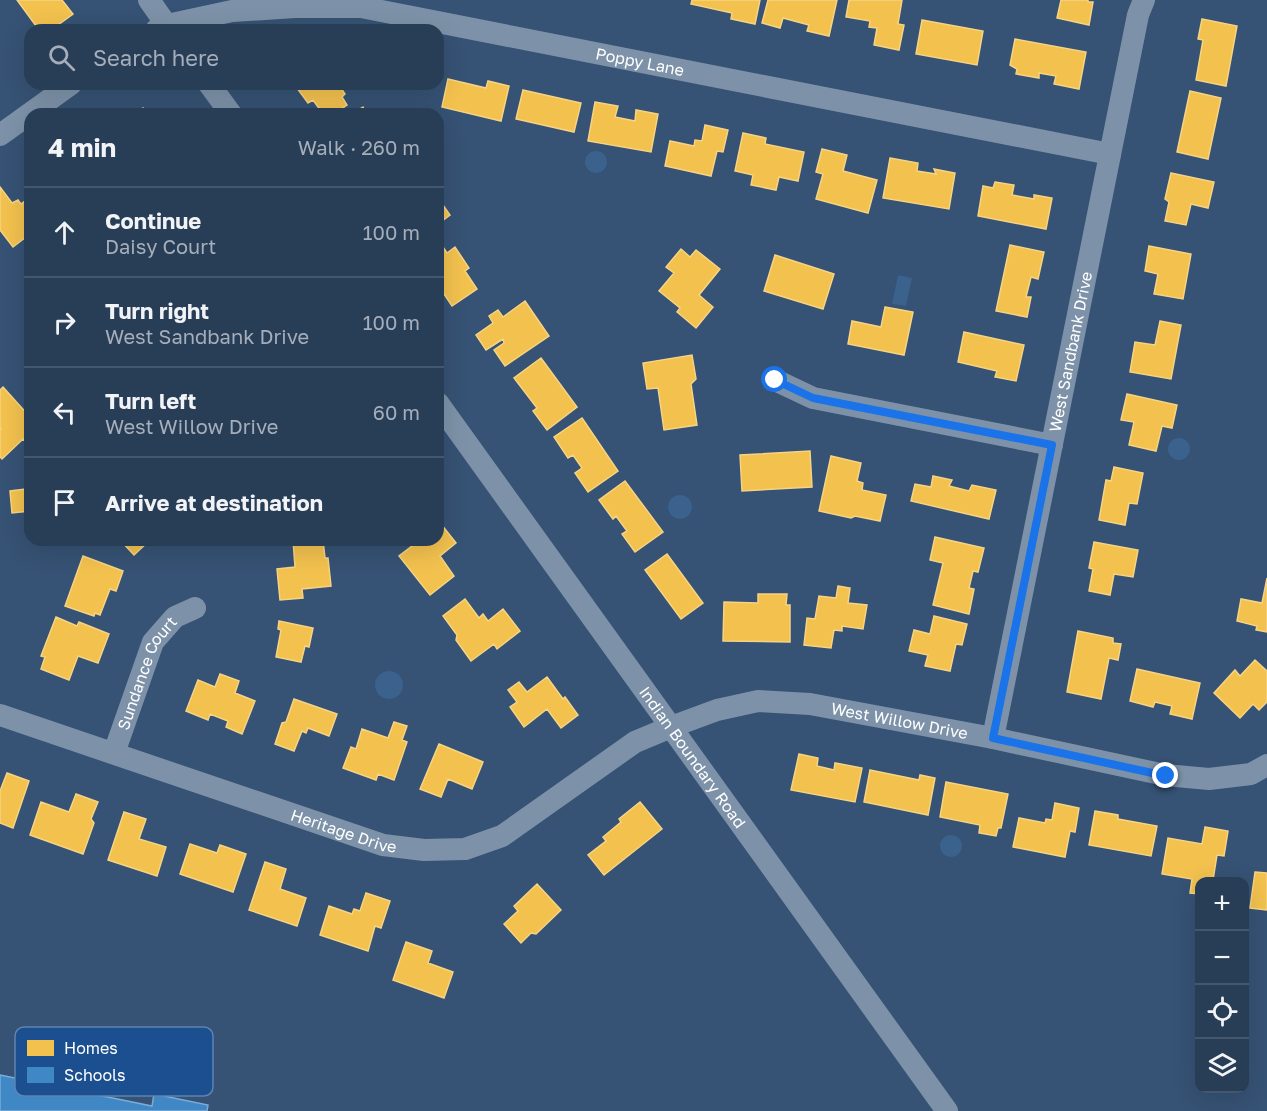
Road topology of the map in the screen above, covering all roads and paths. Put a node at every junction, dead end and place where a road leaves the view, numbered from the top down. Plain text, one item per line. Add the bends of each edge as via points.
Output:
1 (148, 0) edge
2 (1144, 0) edge
3 (162, 24) edge
4 (180, 24) edge
5 (63, 90) edge
6 (213, 90) edge
7 (38, 108) edge
8 (227, 108) edge
9 (24, 118) edge
10 (0, 135) edge
11 (1110, 154) junction
12 (775, 380) dead end
13 (444, 411) edge
14 (1052, 445) junction
15 (195, 608) dead end
16 (0, 715) edge
17 (670, 727) junction
18 (993, 738) junction
19 (114, 753) junction
20 (1267, 765) edge
21 (947, 1111) edge

1 - 3 street
2 - 11 street, West Sandbank Drive
4 - 11 street, Poppy Lane via 232,11 361,7
5 - 7 street
6 - 8 street
9 - 10 street
11 - 14 street, West Sandbank Drive
12 - 14 street via 813,398
13 - 17 street, Indian Boundary Road
14 - 18 street, West Sandbank Drive
15 - 19 street, Sundance Court via 175,617 153,642
16 - 19 street, Heritage Drive
17 - 18 street, West Willow Drive via 758,701 810,704
17 - 19 street, Heritage Drive via 635,742 502,836 465,849 383,845
17 - 21 street, Indian Boundary Road
18 - 20 street, West Willow Drive via 1166,776 1209,779 1251,774

